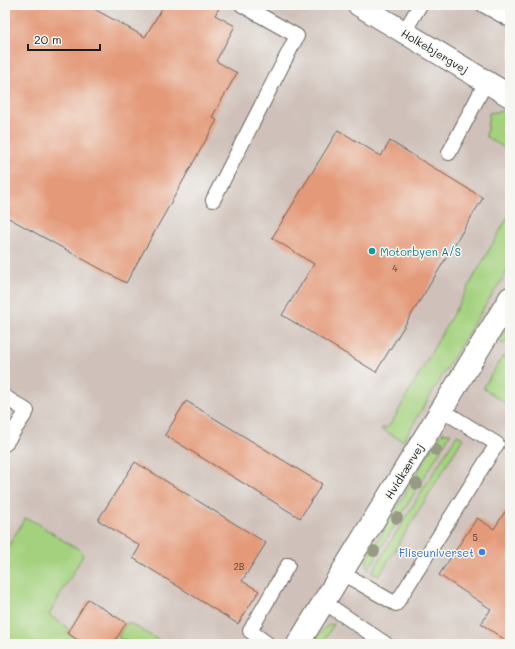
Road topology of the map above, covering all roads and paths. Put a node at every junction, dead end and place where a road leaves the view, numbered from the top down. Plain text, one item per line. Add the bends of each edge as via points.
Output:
1 (242, 5) edge
2 (360, 5) edge
3 (420, 5) edge
4 (484, 5) edge
5 (510, 20) edge
6 (404, 32) junction
7 (486, 82) junction
8 (510, 96) edge
9 (449, 153) dead end
10 (213, 200) dead end
11 (510, 298) edge
12 (5, 397) edge
13 (442, 410) junction
14 (5, 444) edge
15 (288, 565) dead end
16 (342, 573) junction
17 (324, 602) junction
18 (268, 644) edge
19 (298, 644) edge
20 (386, 644) edge

1 - 10 lane via 297,36
2 - 6 street, Holkebjergvej
3 - 6 lane
4 - 5 lane
6 - 7 street, Holkebjergvej
7 - 8 street, Holkebjergvej
7 - 9 lane
11 - 13 street, Hvidkærvej
12 - 14 lane via 27,411
13 - 16 street, Hvidkærvej
13 - 16 lane via 497,444 396,604
15 - 18 lane via 250,632
16 - 17 street, Hvidkærvej
17 - 19 street, Hvidkærvej
17 - 20 lane

